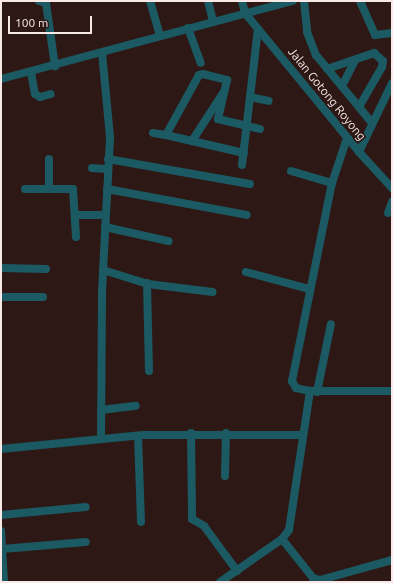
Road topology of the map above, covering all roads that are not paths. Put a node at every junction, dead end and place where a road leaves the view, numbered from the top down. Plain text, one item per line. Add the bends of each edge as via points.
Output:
1 (39, 1) edge
2 (150, 1) edge
3 (208, 1) edge
4 (236, 1) edge
5 (242, 1) edge
6 (293, 1) edge
7 (304, 1) edge
8 (360, 1) edge
9 (284, 2) edge
10 (242, 14) junction
11 (213, 21) junction
12 (188, 28) junction
13 (258, 29) junction
14 (392, 33) edge
15 (160, 36) junction
16 (102, 53) junction
17 (355, 60) junction
18 (201, 63) dead end
19 (55, 66) junction
20 (327, 69) junction
21 (31, 72) junction
22 (1, 79) edge
23 (392, 83) edge
24 (342, 86) junction
25 (226, 88) junction
26 (51, 94) dead end
27 (250, 97) junction
28 (268, 101) dead end
29 (359, 107) junction
30 (208, 116) junction
31 (218, 119) junction
32 (372, 123) junction
33 (247, 126) junction
34 (260, 129) dead end
35 (153, 133) dead end
36 (166, 135) junction
37 (346, 138) junction
38 (192, 141) junction
39 (359, 152) junction
40 (244, 153) junction
41 (49, 159) dead end
42 (108, 159) junction
43 (242, 165) dead end
44 (92, 168) dead end
45 (108, 169) junction
46 (291, 171) dead end
47 (332, 183) junction
48 (250, 184) dead end
49 (392, 188) edge
50 (49, 189) junction
51 (107, 189) junction
52 (25, 190) dead end
53 (392, 202) edge
54 (388, 213) dead end
55 (76, 215) junction
56 (105, 215) junction
57 (247, 215) dead end
58 (105, 227) junction
59 (76, 237) dead end
60 (168, 240) dead end
61 (1, 268) edge
62 (46, 269) dead end
63 (103, 270) junction
64 (246, 272) dead end
65 (147, 283) junction
66 (309, 289) junction
67 (213, 292) dead end
68 (1, 297) edge
69 (43, 297) dead end
70 (331, 324) dead end
71 (149, 371) dead end
72 (392, 391) edge
73 (314, 392) junction
74 (136, 406) dead end
75 (101, 410) junction
76 (191, 433) junction
77 (226, 433) junction
78 (303, 435) junction
79 (138, 436) junction
80 (101, 439) junction
81 (1, 449) edge
82 (225, 476) dead end
83 (86, 507) dead end
84 (1, 515) edge
85 (141, 522) dead end
86 (1, 531) edge
87 (282, 539) junction
88 (86, 542) dead end
89 (2, 549) junction
90 (392, 560) edge
91 (237, 571) junction
92 (335, 580) edge
93 (320, 581) edge
94 (4, 582) edge
95 (220, 582) edge

1 - 19 street via 46,3
2 - 15 street
3 - 11 street
4 - 10 street
5 - 10 street
6 - 9 street
7 - 20 street via 309,41 316,56
8 - 14 street via 375,35
9 - 10 street
10 - 11 street
10 - 13 street, Jalan Gotong Royong
11 - 12 street
12 - 15 street
12 - 18 street
13 - 27 street
13 - 37 street, Jalan Gotong Royong
15 - 16 street
16 - 19 street
16 - 42 street via 110,136
17 - 20 street
17 - 24 street
17 - 29 street via 374,53 384,63
19 - 21 street
20 - 24 street
21 - 22 street
21 - 26 street via 35,94 40,97
23 - 32 street
24 - 29 street
25 - 30 street
25 - 31 street
25 - 36 street via 226,79 199,75
27 - 28 street
27 - 33 street
29 - 32 street
30 - 31 street
30 - 38 street
31 - 33 street
32 - 39 street
33 - 34 street
33 - 40 street
35 - 36 street
36 - 38 street
37 - 39 street, Jalan Gotong Royong
37 - 47 street
38 - 40 street
39 - 49 street, Jalan Gotong Royong
40 - 43 street
41 - 50 street
42 - 45 street
42 - 48 street
44 - 45 street
45 - 51 street
46 - 47 street
47 - 66 street
50 - 52 street
50 - 55 street via 73,189
51 - 56 street
51 - 57 street
53 - 54 street
55 - 56 street
55 - 59 street
56 - 58 street
58 - 60 street
58 - 63 street
61 - 62 street
63 - 65 street
63 - 75 street
64 - 66 street
65 - 67 street
65 - 71 street
66 - 73 street via 292,381 296,388
68 - 69 street
70 - 73 street
72 - 73 street
73 - 78 street
74 - 75 street
75 - 80 street
76 - 77 street
76 - 79 street
76 - 91 street via 192,519 204,526
77 - 78 street
77 - 82 street
78 - 87 street via 289,530
79 - 80 street
79 - 85 street
80 - 81 street
83 - 84 street
86 - 89 street
87 - 91 street
87 - 93 street via 312,578
88 - 89 street
89 - 94 street
90 - 92 street
91 - 95 street
92 - 93 street

